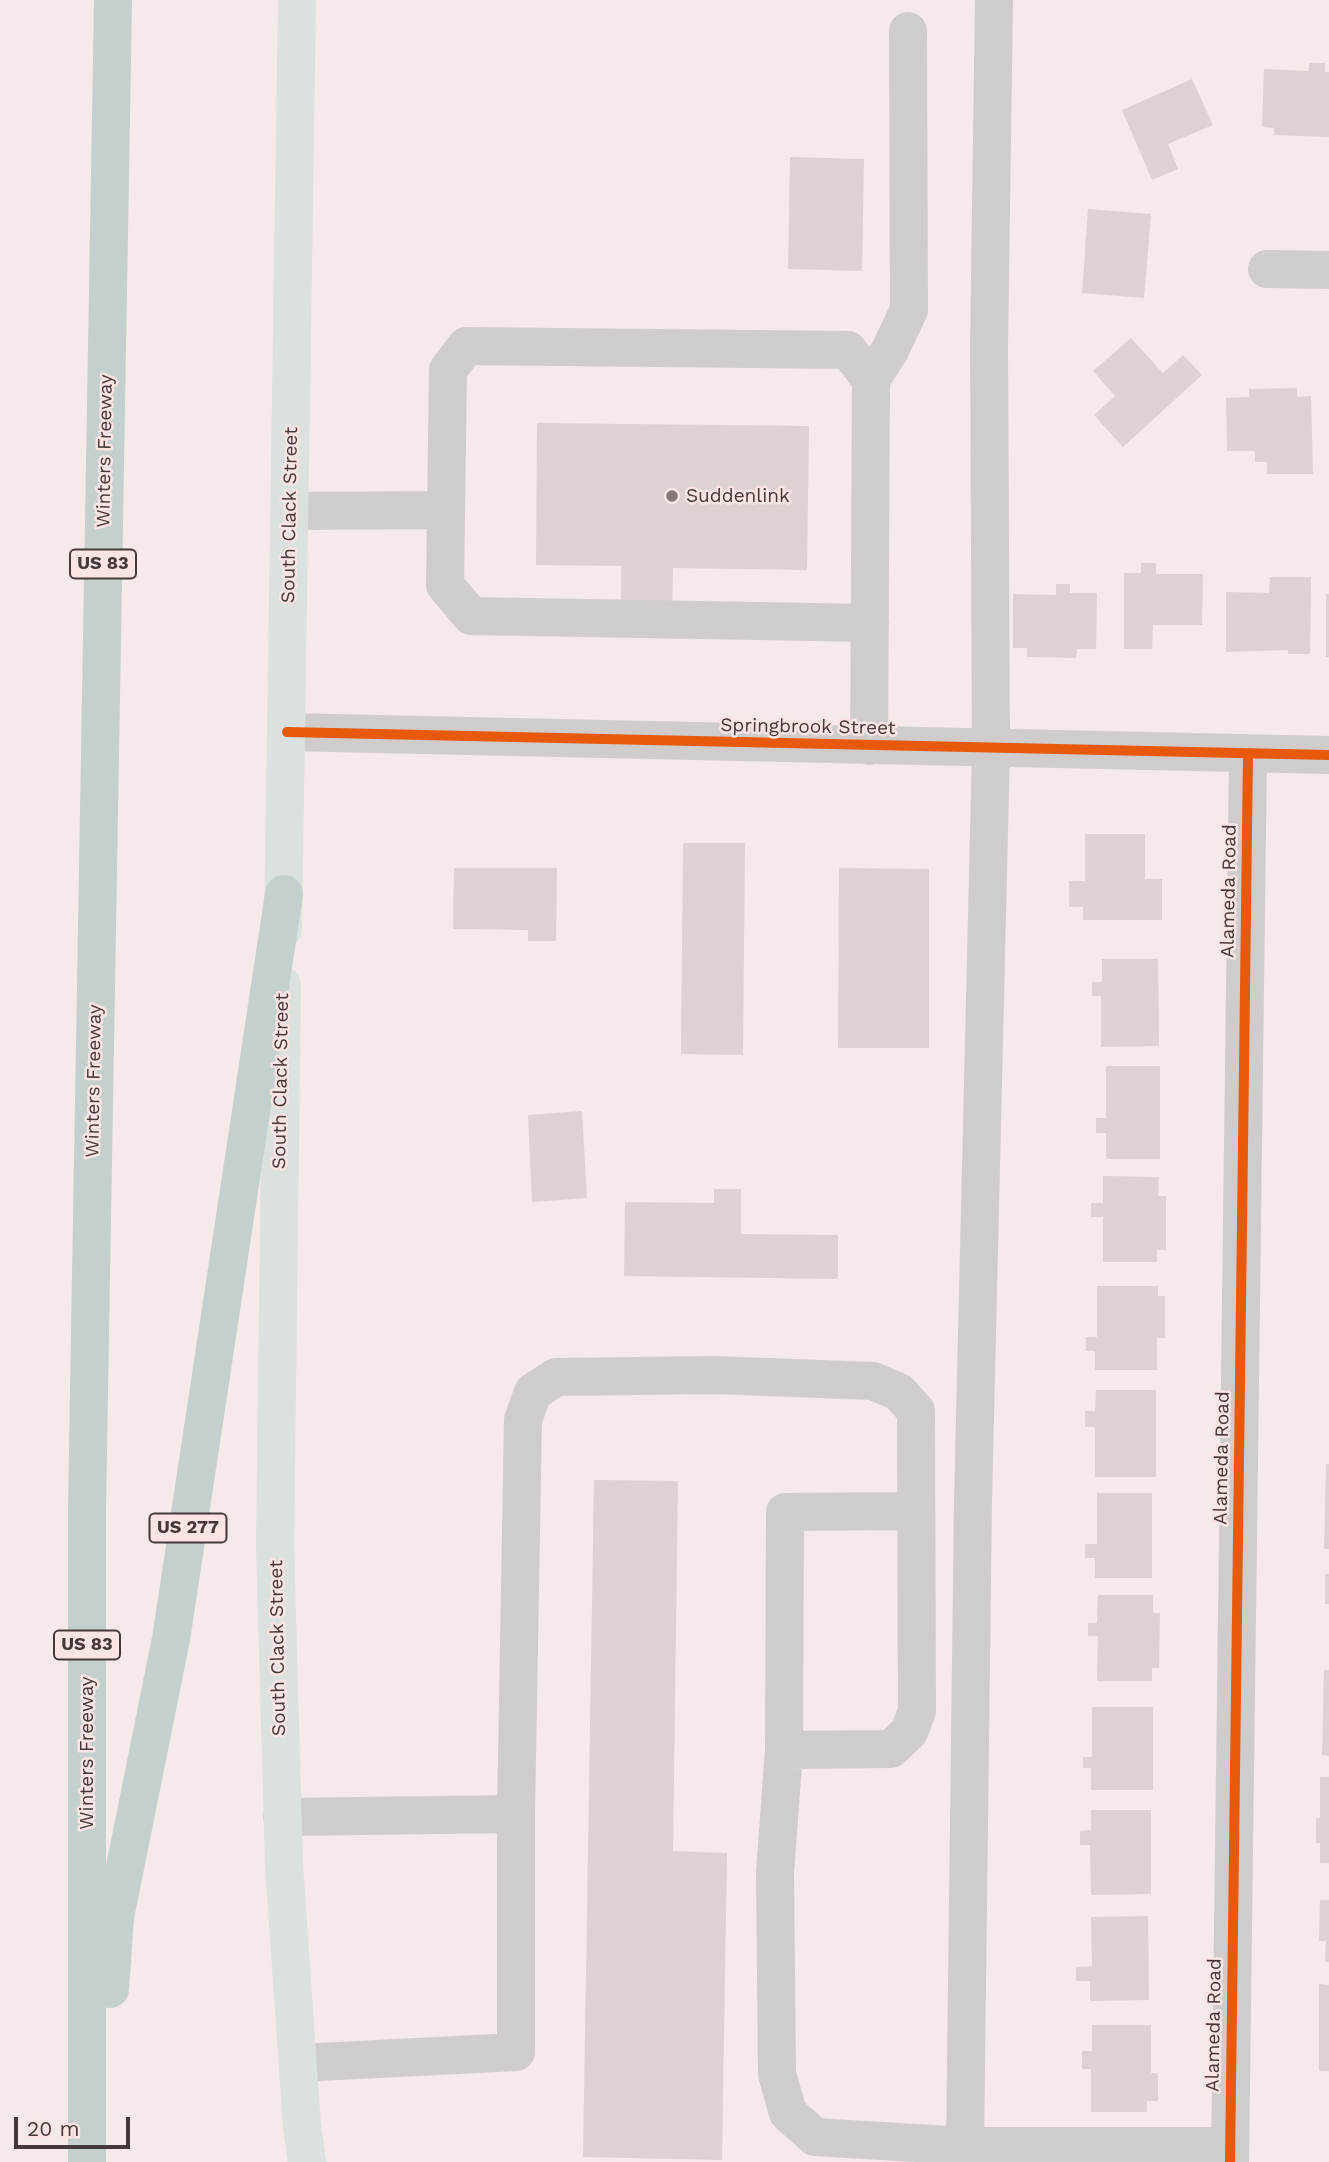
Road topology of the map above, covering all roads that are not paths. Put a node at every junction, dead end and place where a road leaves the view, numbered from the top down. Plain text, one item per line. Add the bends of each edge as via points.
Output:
1 (113, 0) edge
2 (298, 0) edge
3 (994, 0) edge
4 (908, 31) dead end
5 (1267, 269) dead end
6 (1329, 270) edge
7 (871, 380) junction
8 (446, 510) junction
9 (290, 511) junction
10 (870, 623) junction
11 (287, 732) junction
12 (869, 746) junction
13 (991, 748) junction
14 (1248, 754) junction
15 (1329, 755) edge
16 (284, 894) junction
17 (916, 1511) junction
18 (784, 1750) junction
19 (516, 1814) junction
20 (282, 1817) junction
21 (298, 2063) junction
22 (965, 2146) junction
23 (1230, 2154) edge
24 (87, 2162) edge
25 (98, 2162) edge
26 (307, 2162) edge

1 - 24 highway, Winters Freeway / US 83 via 87,1507
2 - 9 main road, South Clack Street / US 277
3 - 13 street via 989,346
4 - 7 street via 909,310
5 - 6 street
7 - 8 street via 848,350 466,346 448,370
7 - 10 street
8 - 9 street
8 - 10 street via 445,585 471,616
9 - 11 main road, South Clack Street / US 277
10 - 12 street
11 - 12 street, Springbrook Street
11 - 16 main road, South Clack Street / US 277
12 - 13 street, Springbrook Street
13 - 14 street, Springbrook Street
13 - 22 street via 973,1501
14 - 15 street, Springbrook Street
14 - 23 street, Alameda Road
16 - 20 main road, South Clack Street via 275,1546
16 - 25 highway, US 277 via 171,1639 115,1917
17 - 18 street via 917,1711 909,1732 891,1749
17 - 18 street via 785,1513
17 - 19 street via 916,1411 899,1392 873,1381 714,1375 556,1377 533,1392 523,1420
18 - 22 street via 775,1872 776,2074 788,2113 815,2137
19 - 20 street
19 - 21 street via 516,2052
20 - 21 main road, South Clack Street
21 - 26 main road, South Clack Street
22 - 23 street

